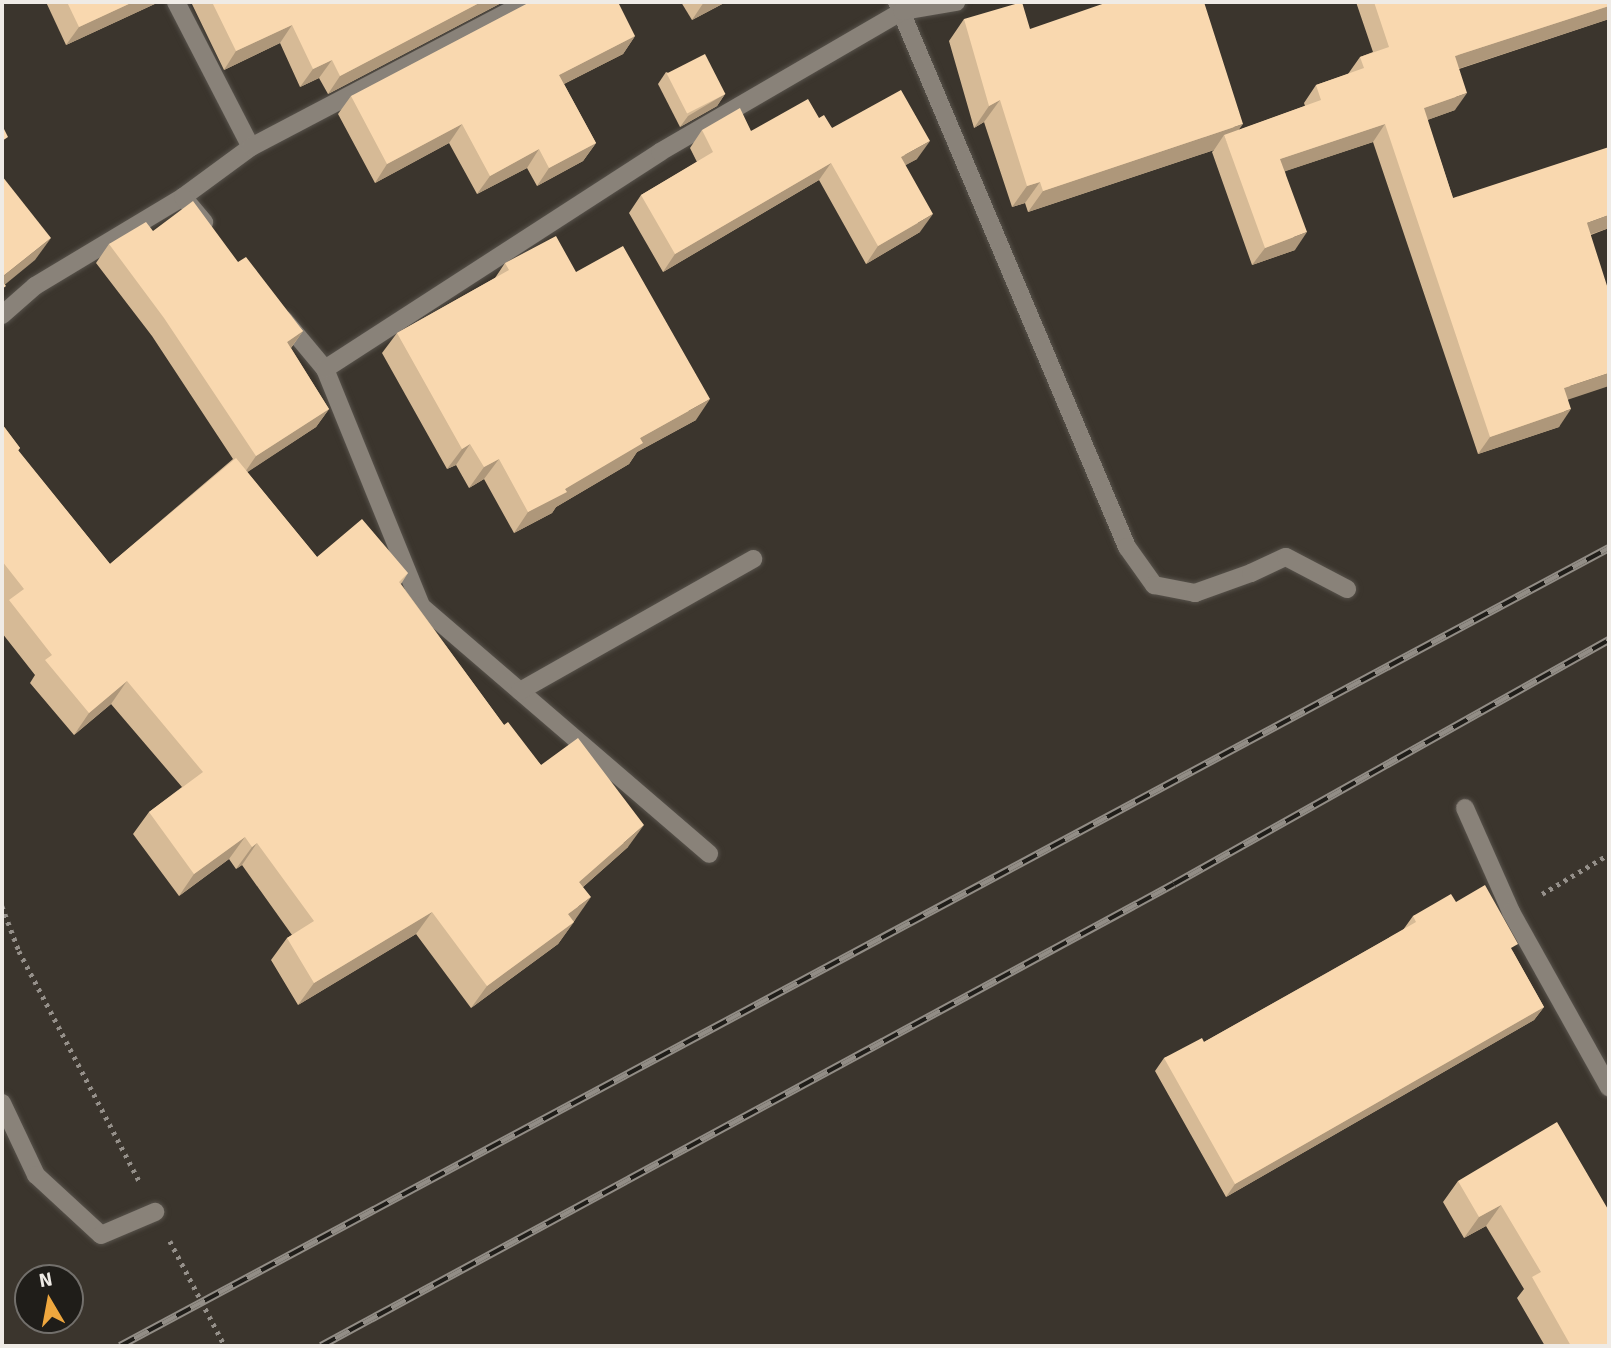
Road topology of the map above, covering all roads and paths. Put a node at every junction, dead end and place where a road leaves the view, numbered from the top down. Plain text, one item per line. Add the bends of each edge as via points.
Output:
1 (176, 2) edge
2 (527, 2) edge
3 (957, 2) edge
4 (899, 6) edge
5 (251, 147) junction
6 (183, 197) junction
7 (218, 240) edge
8 (272, 305) edge
9 (2, 314) edge
10 (325, 369) junction
11 (753, 559) dead end
12 (1347, 589) dead end
13 (520, 691) junction
14 (1465, 808) dead end
15 (709, 854) dead end
16 (1609, 854) edge
17 (2, 906) edge
18 (1511, 912) junction
19 (1609, 1087) edge
20 (2, 1103) edge
21 (155, 1212) junction
22 (225, 1346) edge

1 - 5 street
2 - 5 street
3 - 4 street
4 - 10 street via 660,152
4 - 12 street via 1127,547 1154,584 1195,593 1286,557
5 - 6 street
6 - 7 street
6 - 9 street via 35,286
8 - 10 street
10 - 13 street via 421,606
11 - 13 street
13 - 15 street
14 - 18 street
16 - 18 path
17 - 21 path via 19,951
18 - 19 street
20 - 21 street via 36,1175 101,1234
21 - 22 path

